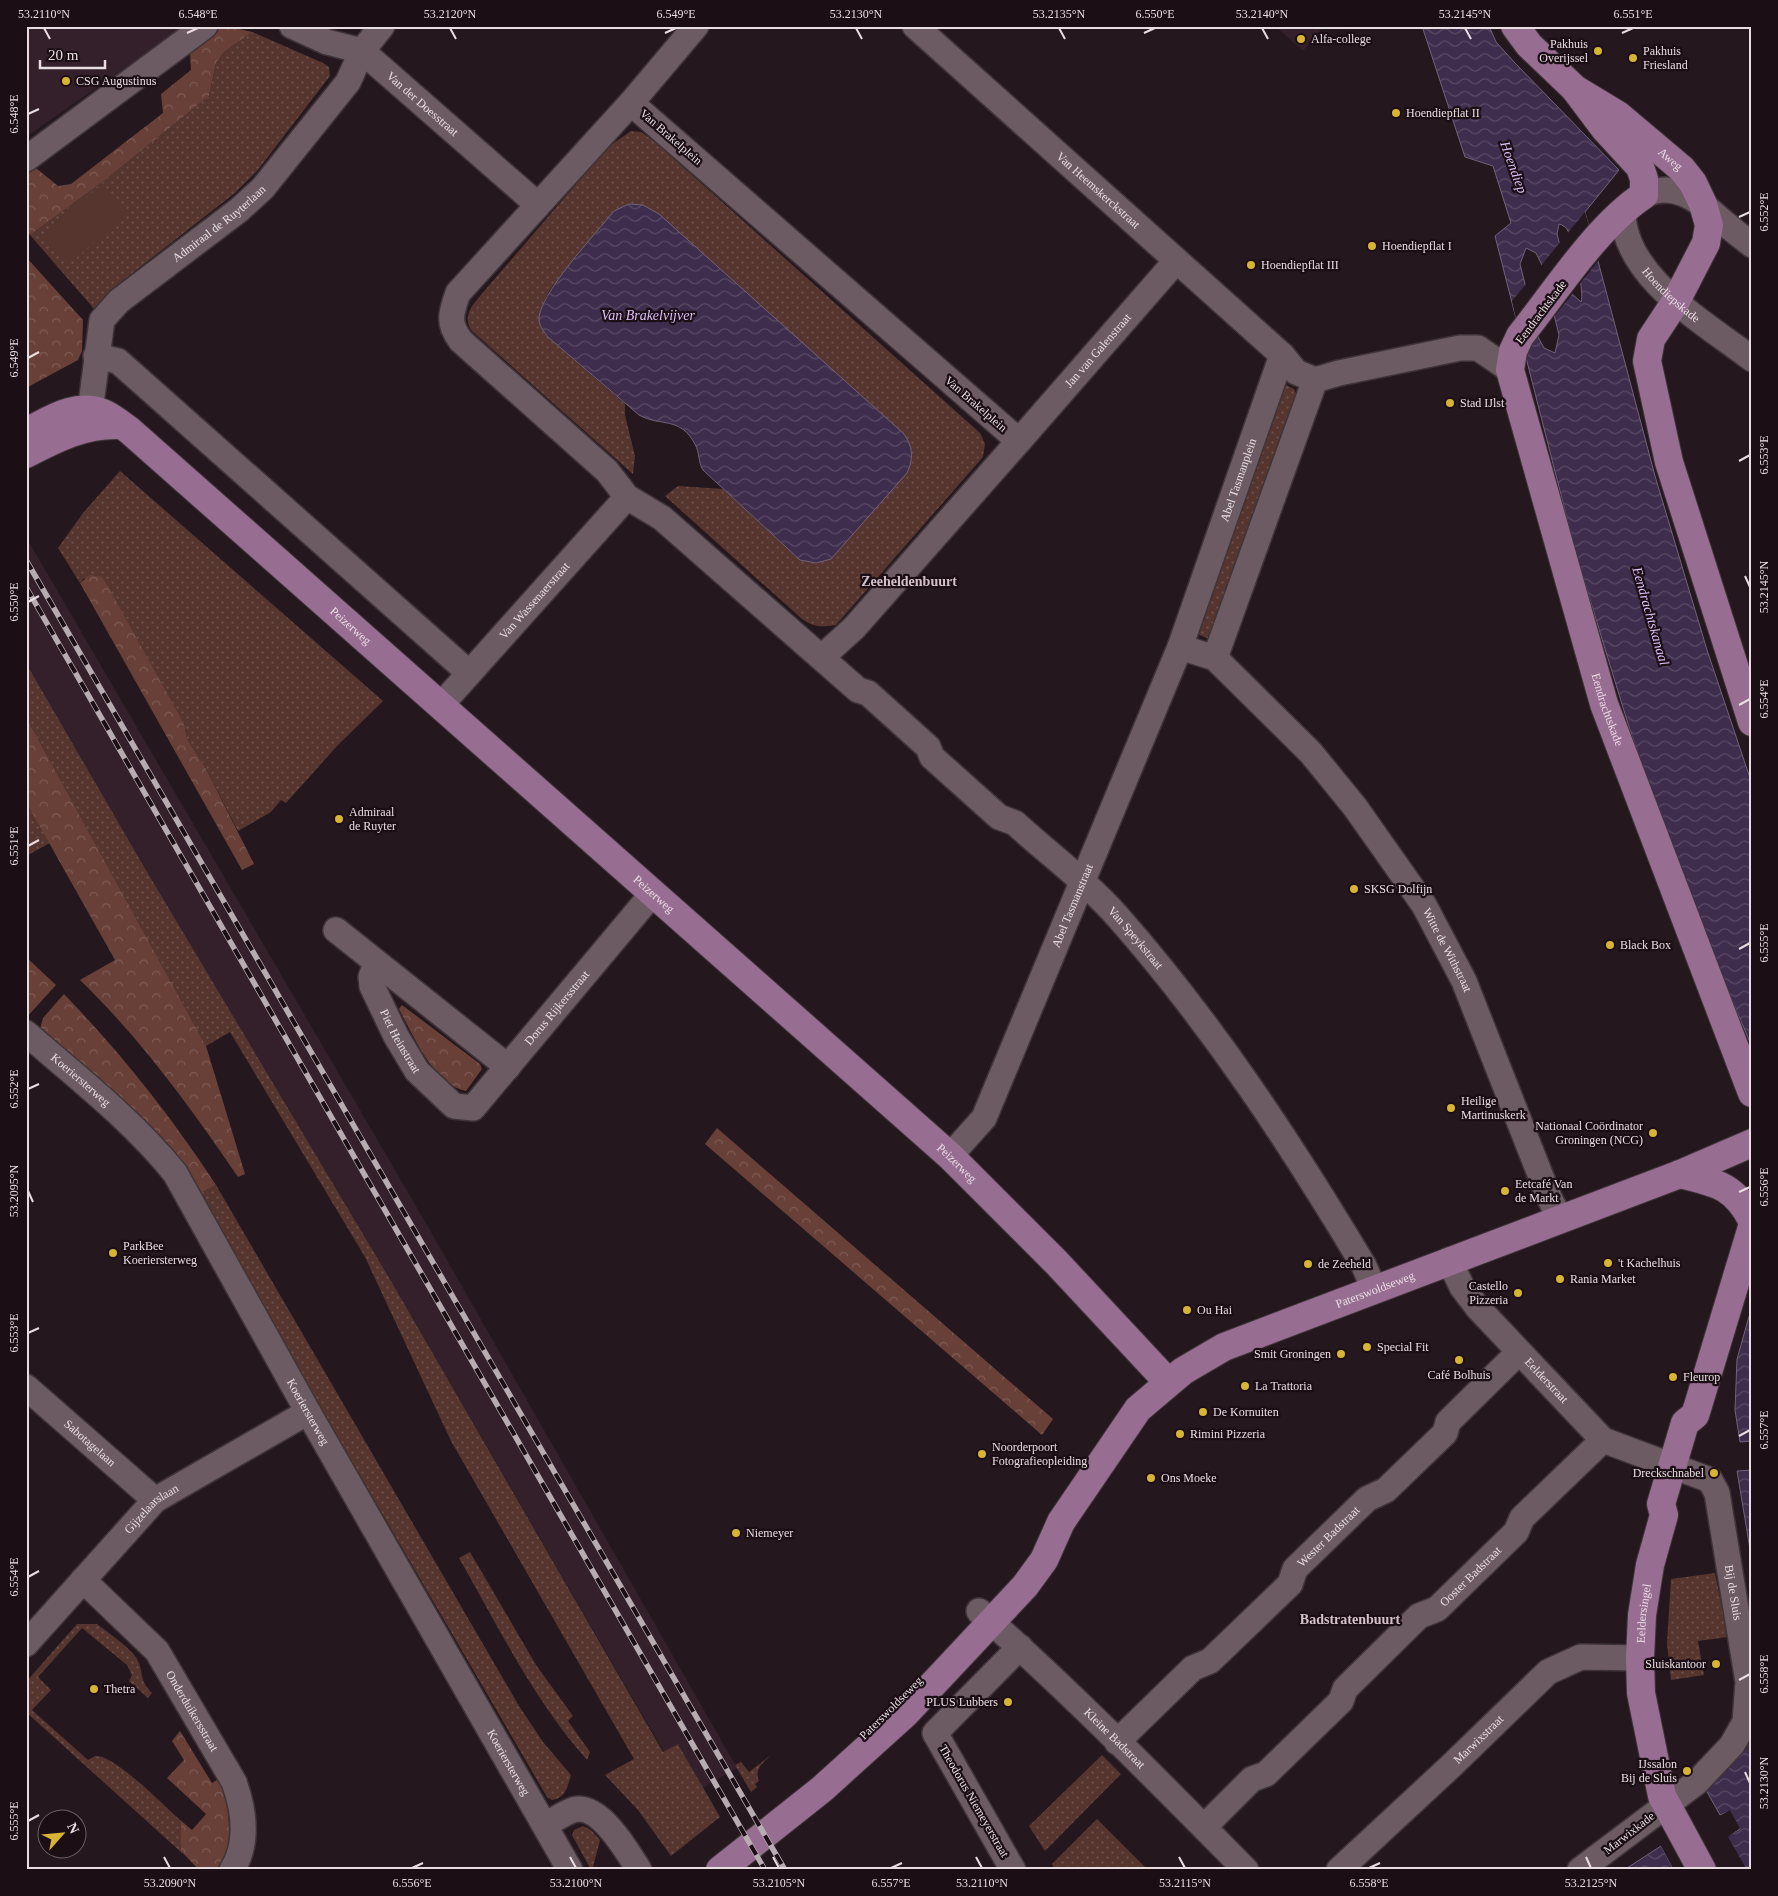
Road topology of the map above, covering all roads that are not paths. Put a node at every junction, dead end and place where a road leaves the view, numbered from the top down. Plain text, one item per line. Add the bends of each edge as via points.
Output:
1 (205, 26) edge
2 (292, 26) edge
3 (382, 26) edge
4 (696, 26) edge
5 (915, 26) edge
6 (1515, 26) edge
7 (362, 51) junction
8 (1575, 89) junction
9 (631, 103) junction
10 (26, 159) edge
11 (1634, 203) junction
12 (1703, 204) junction
13 (538, 205) junction
14 (1752, 246) edge
15 (1176, 261) junction
16 (1676, 300) junction
17 (1282, 355) junction
18 (96, 356) junction
19 (1752, 359) edge
20 (1510, 370) junction
21 (1316, 380) junction
22 (89, 418) junction
23 (26, 432) edge
24 (1019, 441) junction
25 (26, 454) edge
26 (627, 497) junction
27 (1180, 647) junction
28 (822, 657) junction
29 (1215, 658) junction
30 (468, 672) junction
31 (441, 705) junction
32 (1752, 722) edge
33 (1082, 883) junction
34 (653, 893) junction
35 (336, 930) dead end
36 (376, 964) junction
37 (26, 1033) edge
38 (508, 1067) junction
39 (1752, 1093) edge
40 (454, 1106) joint
41 (1752, 1143) edge
42 (950, 1156) junction
43 (1680, 1174) junction
44 (1560, 1219) junction
45 (1752, 1220) edge
46 (1752, 1227) edge
47 (1449, 1260) junction
48 (1374, 1289) junction
49 (1518, 1353) junction
50 (1168, 1382) junction
51 (26, 1387) edge
52 (308, 1412) junction
53 (1602, 1440) junction
54 (1673, 1466) junction
55 (155, 1500) junction
56 (83, 1580) junction
57 (985, 1616) junction
58 (26, 1644) edge
59 (1020, 1646) junction
60 (1640, 1658) junction
61 (1117, 1742) junction
62 (1671, 1800) junction
63 (546, 1825) junction
64 (1204, 1827) junction
65 (1699, 1855) edge
66 (638, 1869) edge
67 (232, 1870) edge
68 (570, 1870) edge
69 (698, 1870) edge
70 (720, 1870) edge
71 (1013, 1870) edge
72 (1246, 1870) edge
73 (1339, 1870) edge
74 (1580, 1870) edge
75 (1718, 1870) edge

1 - 10 street
2 - 7 street, Van der Doesstraat via 327,42
3 - 7 street, Admiraal de Ruyterlaan
4 - 9 street
5 - 15 street, Van Heemskerckstraat
6 - 8 main road, Aweg via 1529,45
7 - 13 street, Van der Doesstraat
7 - 18 street, Admiraal de Ruyterlaan via 348,82 263,188 108,313 102,320
8 - 11 main road, Aweg via 1605,129 1640,167 1644,179
8 - 12 main road, Aweg via 1618,115 1682,169
9 - 13 street, Van Brakelplein
9 - 24 street, Van Brakelplein
11 - 12 street via 1654,190 1676,191
11 - 16 street, Hoendiepskade via 1625,235 1639,263
11 - 20 main road, Eendrachtskade via 1594,242 1520,336 1513,350
12 - 14 street, Aweg
12 - 16 main road via 1709,235
13 - 26 street, Van Brakelplein via 458,293 451,311 452,330 607,471
15 - 17 street, Van Heemskerckstraat
15 - 24 street, Jan van Galenstraat
16 - 19 street, Hoendiepskade
16 - 32 main road via 1651,339 1647,361 1669,462
17 - 21 street via 1296,372
17 - 27 street, Abel Tasmanplein
18 - 22 street, Admiraal de Ruyterlaan
18 - 30 street via 118,361
20 - 21 street via 1478,348 1460,348
20 - 39 main road, Eendrachtskade via 1604,704
21 - 29 street
22 - 23 main road, Peizerweg via 68,411
22 - 25 main road, Peizerweg
22 - 31 main road, Peizerweg via 121,425 137,436
24 - 28 street, Van Brakelplein via 854,628
26 - 28 street, Van Brakelplein via 662,518
26 - 30 street, Van Wassenaerstraat
27 - 29 street, Witte de Withstraat
27 - 33 street, Abel Tasmanstraat
28 - 33 street, Van Speykstraat via 928,747 932,758 999,817 1015,823
29 - 44 street, Witte de Withstraat via 1311,753 1355,807 1424,905 1464,981
30 - 31 street, Van Wassenaerstraat
31 - 34 main road, Peizerweg
33 - 42 street, Abel Tasmanstraat via 984,1118
33 - 48 street, Van Speykstraat via 1117,916 1216,1038 1284,1136 1364,1266
34 - 38 street, Dorus Rijkersstraat
34 - 42 main road, Peizerweg
35 - 36 street
36 - 38 street
36 - 40 street, Piet Heinstraat via 371,977 372,986 396,1036 417,1071
37 - 52 street, Koeriersterweg via 128,1121 175,1173
38 - 40 street, Dorus Rijkersstraat via 473,1108
41 - 43 main road, Paterswoldseweg
42 - 50 main road, Peizerweg via 1056,1262
43 - 44 main road, Paterswoldseweg
43 - 45 main road via 1716,1183 1731,1191 1741,1200
44 - 47 main road, Paterswoldseweg
46 - 54 main road, Eeldersingel via 1695,1416 1698,1427
47 - 48 main road, Paterswoldseweg
47 - 49 street, Eelderstraat via 1462,1287
48 - 50 main road, Paterswoldseweg via 1224,1347
49 - 53 street, Eelderstraat
49 - 61 street, Wester Badstraat via 1448,1422 1445,1433 1386,1490 1367,1499 1295,1569 1290,1584 1210,1661 1193,1668
50 - 57 main road, Paterswoldseweg via 1135,1414 1061,1522 1044,1560 1025,1586
51 - 55 street, Sabotagelaan
52 - 55 street, Gijzelaarslaan
52 - 63 street, Koeriersterweg
53 - 54 street, Eelderstraat
53 - 64 street, Ooster Badstraat via 1522,1518 1516,1532 1437,1608 1418,1616 1345,1689 1341,1701 1266,1774 1252,1779
54 - 60 main road, Eeldersingel via 1672,1510 1664,1515 1650,1566 1642,1616
54 - 62 street, Bij de Sluis via 1710,1480 1717,1493 1743,1642 1748,1700 1745,1722 1732,1745 1697,1782
55 - 56 street, Gijzelaarslaan
56 - 58 street, Gijzelaarslaan
56 - 67 street, Onderduikersstraat via 157,1651 234,1782 242,1805 243,1826 242,1844
57 - 59 street, Kleine Badstraat
57 - 69 main road, Paterswoldseweg via 842,1754
57 - 70 main road, Paterswoldseweg via 879,1739
59 - 61 street, Kleine Badstraat
59 - 71 street, Theodorus Niemeyerstraat via 935,1733
60 - 62 main road, Eeldersingel via 1646,1727 1658,1772
60 - 73 street, Marwixstraat via 1581,1657 1548,1672
61 - 64 street, Kleine Badstraat
62 - 65 main road, Eeldersingel
62 - 74 street, Marwixkade
63 - 66 street via 574,1810 588,1810 607,1825
63 - 68 street, Koeriersterweg
64 - 72 street, Kleine Badstraat
65 - 75 main road, Eeldersingel

